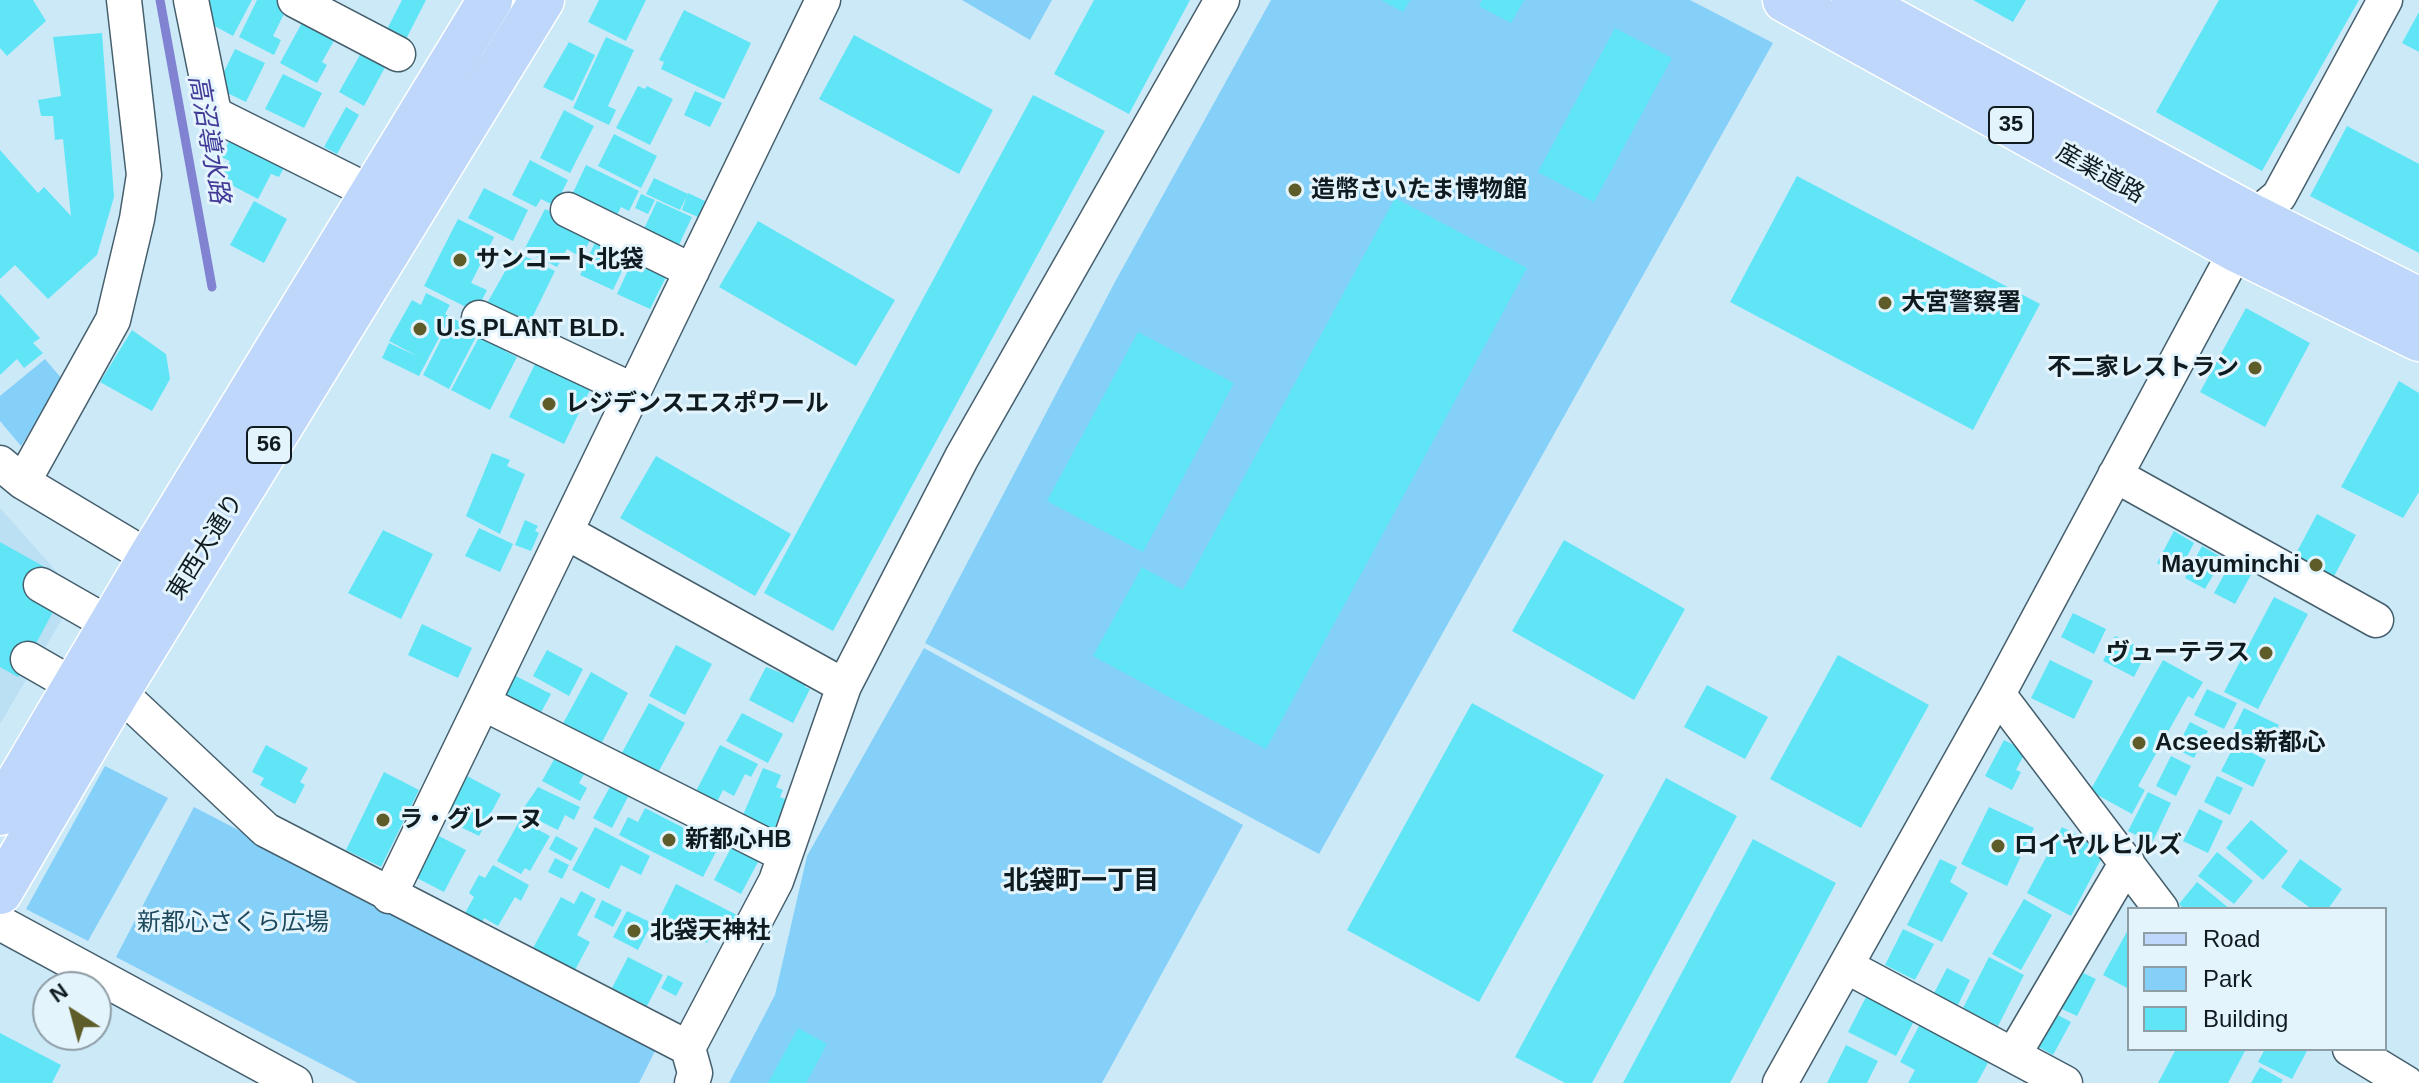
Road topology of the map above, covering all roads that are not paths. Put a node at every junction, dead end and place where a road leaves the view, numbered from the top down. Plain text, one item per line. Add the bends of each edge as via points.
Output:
1 (124, 0) edge
2 (191, 0) edge
3 (295, 0) edge
4 (490, 0) edge
5 (542, 0) edge
6 (823, 0) edge
7 (1222, 0) edge
8 (1785, 0) edge
9 (1854, 0) edge
10 (2385, 0) edge
11 (398, 54) dead end
12 (372, 193) junction
13 (568, 210) dead end
14 (2245, 233) junction
15 (692, 271) junction
16 (2419, 300) edge
17 (479, 318) dead end
18 (2419, 339) edge
19 (634, 391) junction
20 (12, 473) edge
21 (2115, 475) junction
22 (566, 532) junction
23 (150, 558) junction
24 (41, 585) dead end
25 (2376, 620) dead end
26 (111, 625) junction
27 (28, 659) dead end
28 (75, 686) junction
29 (844, 686) junction
30 (118, 691) junction
31 (1998, 694) junction
32 (483, 703) junction
33 (0, 813) edge
34 (785, 855) junction
35 (2127, 862) junction
36 (0, 892) edge
37 (389, 896) junction
38 (2160, 907) edge
39 (0, 923) edge
40 (1846, 966) junction
41 (688, 1048) junction
42 (2353, 1051) edge
43 (2014, 1054) junction
44 (295, 1083) edge
45 (692, 1083) edge
46 (1780, 1083) edge
47 (2065, 1083) edge
48 (2406, 1083) edge

1 - 20 street via 144,175 137,219 113,320
2 - 12 street via 218,116
3 - 11 street
4 - 12 main road, 東西大通り / 56
5 - 30 main road, 東西大通り / 56
6 - 15 street
7 - 29 street via 962,457
8 - 14 main road, 産業道路 / 35
9 - 14 main road, 産業道路 / 35
10 - 14 street via 2279,196
12 - 23 main road, 東西大通り / 56
13 - 15 street
14 - 16 main road, 産業道路 / 35
14 - 18 main road, 産業道路 / 35
14 - 21 street
15 - 19 street
17 - 19 street
19 - 22 street
20 - 23 street
21 - 25 street
21 - 31 street
22 - 29 street
22 - 32 street
23 - 26 main road, 東西大通り / 56
24 - 26 street
26 - 28 main road, 東西大通り / 56
27 - 28 street
28 - 33 main road, 東西大通り / 56
29 - 34 street
30 - 36 main road, 東西大通り / 56
30 - 37 street via 266,830
31 - 35 street
31 - 40 street
32 - 34 street
32 - 37 street
34 - 41 street
35 - 38 street
35 - 43 street
37 - 41 street
39 - 44 street
40 - 43 street
40 - 46 street
41 - 45 street via 695,1073
42 - 48 street
43 - 47 street

